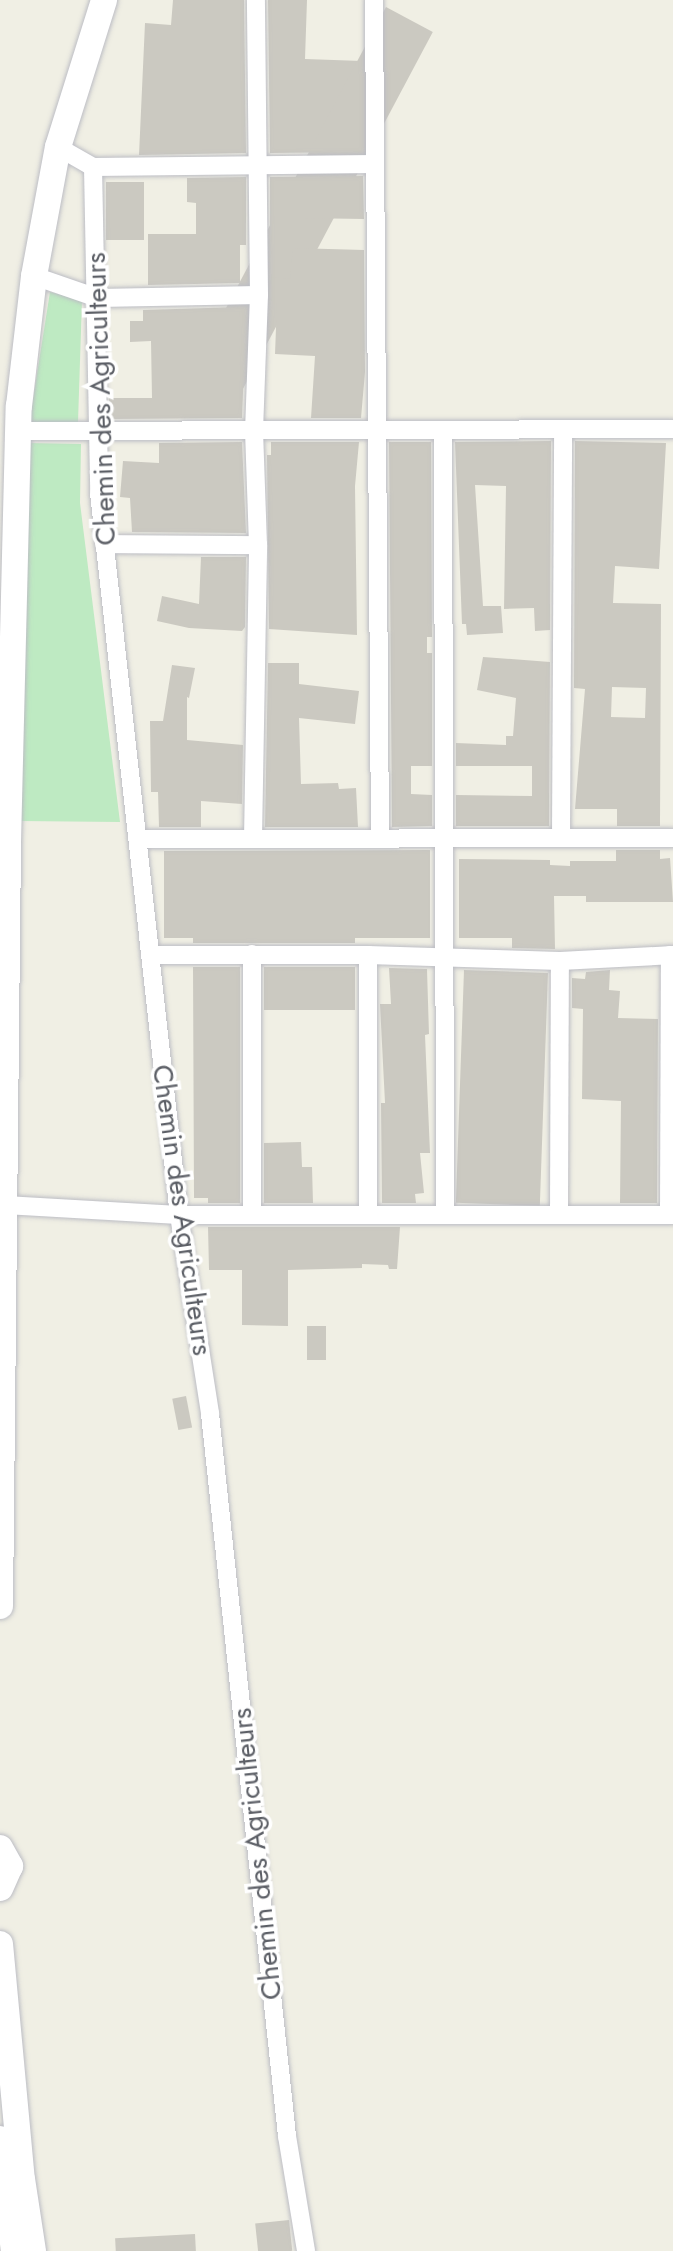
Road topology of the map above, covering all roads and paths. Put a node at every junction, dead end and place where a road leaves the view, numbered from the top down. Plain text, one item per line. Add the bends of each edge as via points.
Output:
1 (86, 0) edge
2 (104, 0) edge
3 (256, 0) edge
4 (374, 0) edge
5 (58, 147) junction
6 (375, 164) junction
7 (257, 166) junction
8 (93, 167) junction
9 (34, 276) junction
10 (259, 295) junction
11 (98, 298) junction
12 (16, 372) junction
13 (14, 414) junction
14 (563, 429) junction
15 (673, 429) edge
16 (377, 430) junction
17 (443, 430) junction
18 (254, 431) junction
19 (99, 432) junction
20 (0, 480) edge
21 (104, 544) junction
22 (258, 545) junction
23 (380, 838) junction
24 (444, 838) junction
25 (561, 838) junction
26 (673, 838) edge
27 (140, 839) junction
28 (253, 839) junction
29 (252, 954) junction
30 (150, 955) junction
31 (368, 955) junction
32 (672, 955) edge
33 (444, 960) junction
34 (560, 961) junction
35 (5, 1205) junction
36 (252, 1213) junction
37 (368, 1214) junction
38 (445, 1214) junction
39 (559, 1214) junction
40 (179, 1215) junction
41 (671, 1215) edge
42 (0, 1606) edge
43 (0, 1848) edge
44 (0, 1888) edge
45 (0, 1944) edge
46 (0, 2139) edge
47 (3, 2183) edge
48 (14, 2251) edge
49 (33, 2251) edge
50 (306, 2251) edge

1 - 12 main road via 49,138 23,271
2 - 5 main road
3 - 7 street
4 - 6 street
5 - 8 street
5 - 9 main road
6 - 7 street
6 - 16 street
7 - 8 street
7 - 10 street
8 - 11 street, Chemin des Agriculteurs
9 - 11 street
9 - 12 main road
10 - 11 street
10 - 18 street
11 - 19 street, Chemin des Agriculteurs
12 - 13 main road
13 - 19 street
13 - 20 main road
13 - 35 main road
14 - 15 street
14 - 17 street
14 - 25 street
16 - 17 street
16 - 18 street
16 - 23 street
17 - 24 street
18 - 19 street
18 - 22 street
19 - 21 street, Chemin des Agriculteurs
21 - 22 street
21 - 27 street, Chemin des Agriculteurs
22 - 28 street
23 - 24 street
23 - 28 street
24 - 25 street
24 - 33 street
25 - 26 street
27 - 28 street
27 - 30 street, Chemin des Agriculteurs
29 - 30 street
29 - 31 street
29 - 36 street
30 - 40 street, Chemin des Agriculteurs
31 - 33 street
31 - 37 street
32 - 34 street
32 - 41 street
33 - 34 street
33 - 38 street
34 - 39 street
35 - 40 street
35 - 42 main road
36 - 37 street
36 - 40 street
37 - 38 street
38 - 39 street
39 - 41 street
40 - 50 street, Chemin des Agriculteurs via 210,1414 285,2121
43 - 44 main road via 10,1866
45 - 49 main road
46 - 47 main road
47 - 48 main road

